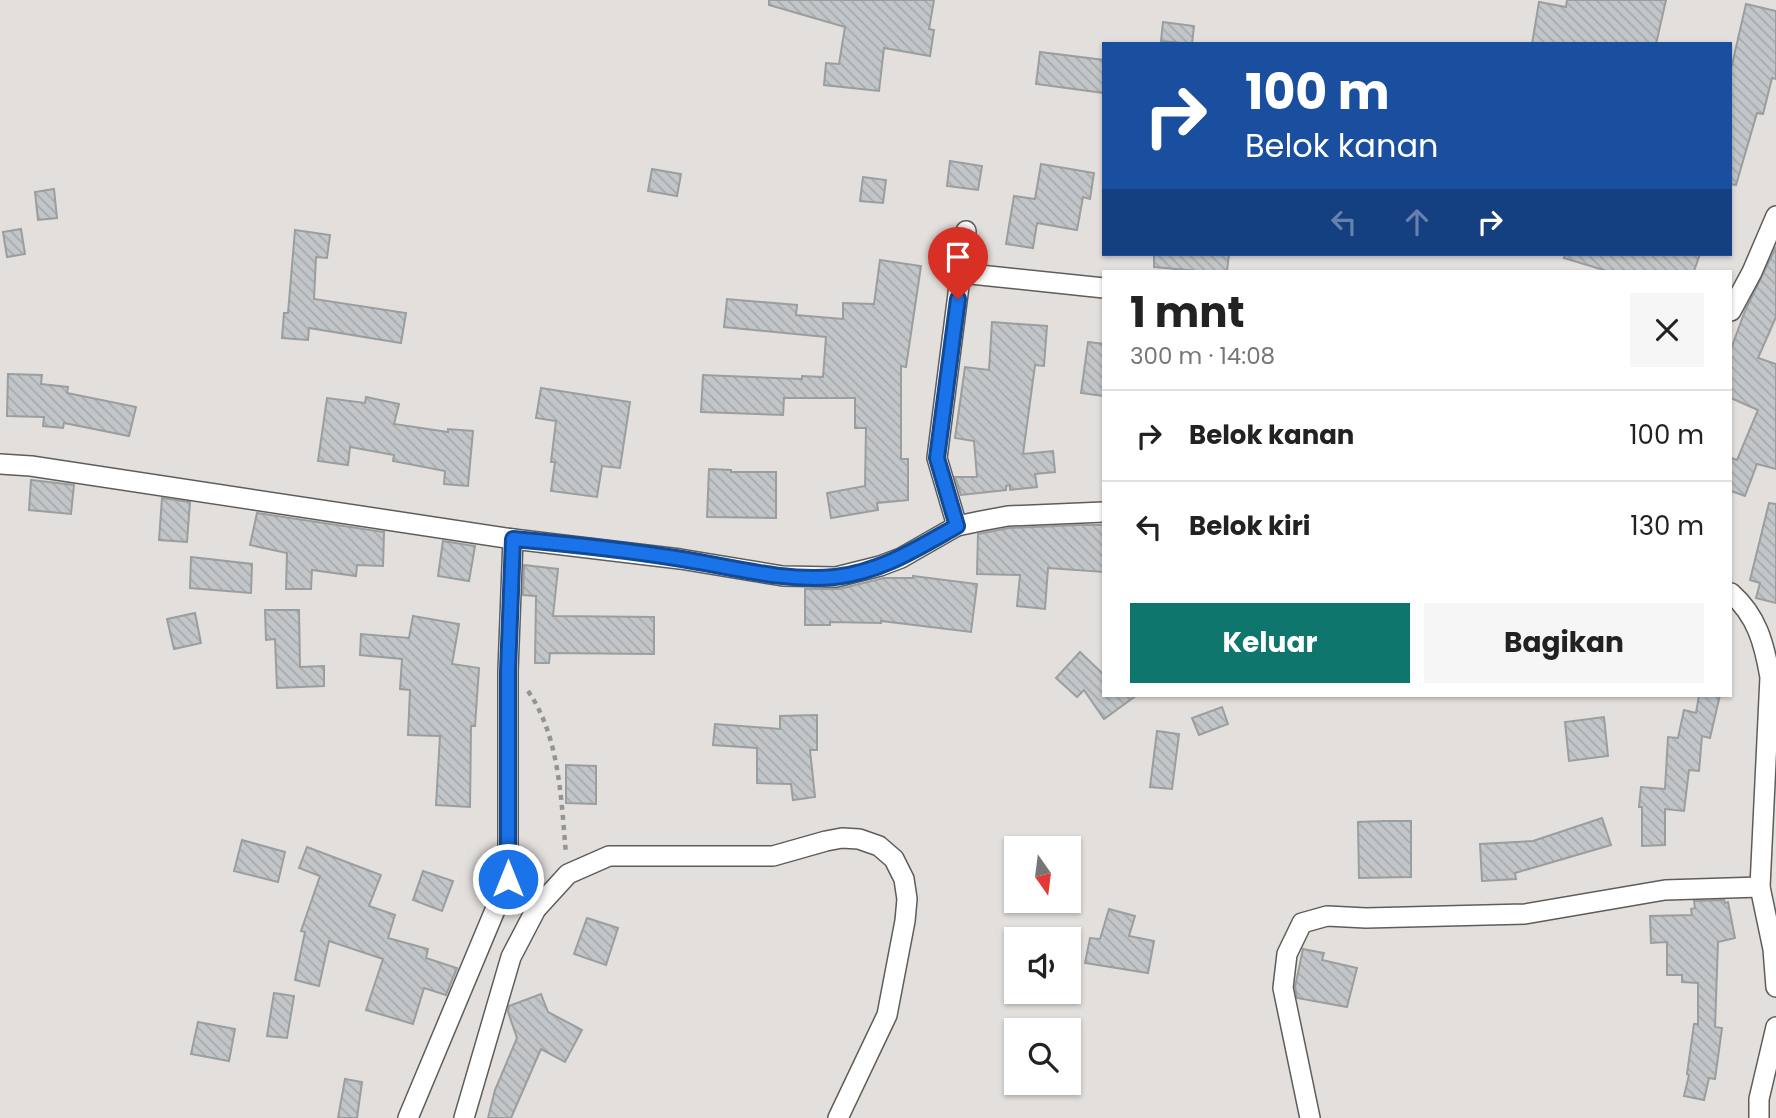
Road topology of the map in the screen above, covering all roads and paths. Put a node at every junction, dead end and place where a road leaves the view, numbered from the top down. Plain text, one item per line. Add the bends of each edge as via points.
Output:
1 (1776, 216) edge
2 (966, 231) dead end
3 (961, 272) junction
4 (1102, 288) edge
5 (1732, 308) edge
6 (0, 464) edge
7 (1102, 512) edge
8 (957, 526) junction
9 (513, 539) junction
10 (1732, 594) edge
11 (508, 671) junction
12 (1771, 747) edge
13 (568, 874) junction
14 (508, 879) junction
15 (1760, 887) junction
16 (536, 909) junction
17 (1776, 988) edge
18 (1776, 1027) edge
19 (408, 1118) edge
20 (464, 1118) edge
21 (838, 1118) edge
22 (1310, 1118) edge
23 (1759, 1118) edge

1 - 5 street
2 - 3 street
3 - 4 street
3 - 8 street via 937,458
6 - 9 street
7 - 8 street via 1008,516
8 - 9 street via 901,558 836,577 783,576
9 - 11 street
10 - 12 street via 1744,604 1764,643 1770,677
11 - 13 path via 539,706 558,770
11 - 14 street
12 - 15 street
13 - 16 street
13 - 21 street via 609,856 773,856 842,838 879,846 894,859 904,879 906,899 887,1015
14 - 16 street
14 - 19 street
15 - 17 street
15 - 22 street via 1665,890 1525,914 1327,916 1302,923 1287,954 1283,988
16 - 20 street via 511,957
18 - 23 street

